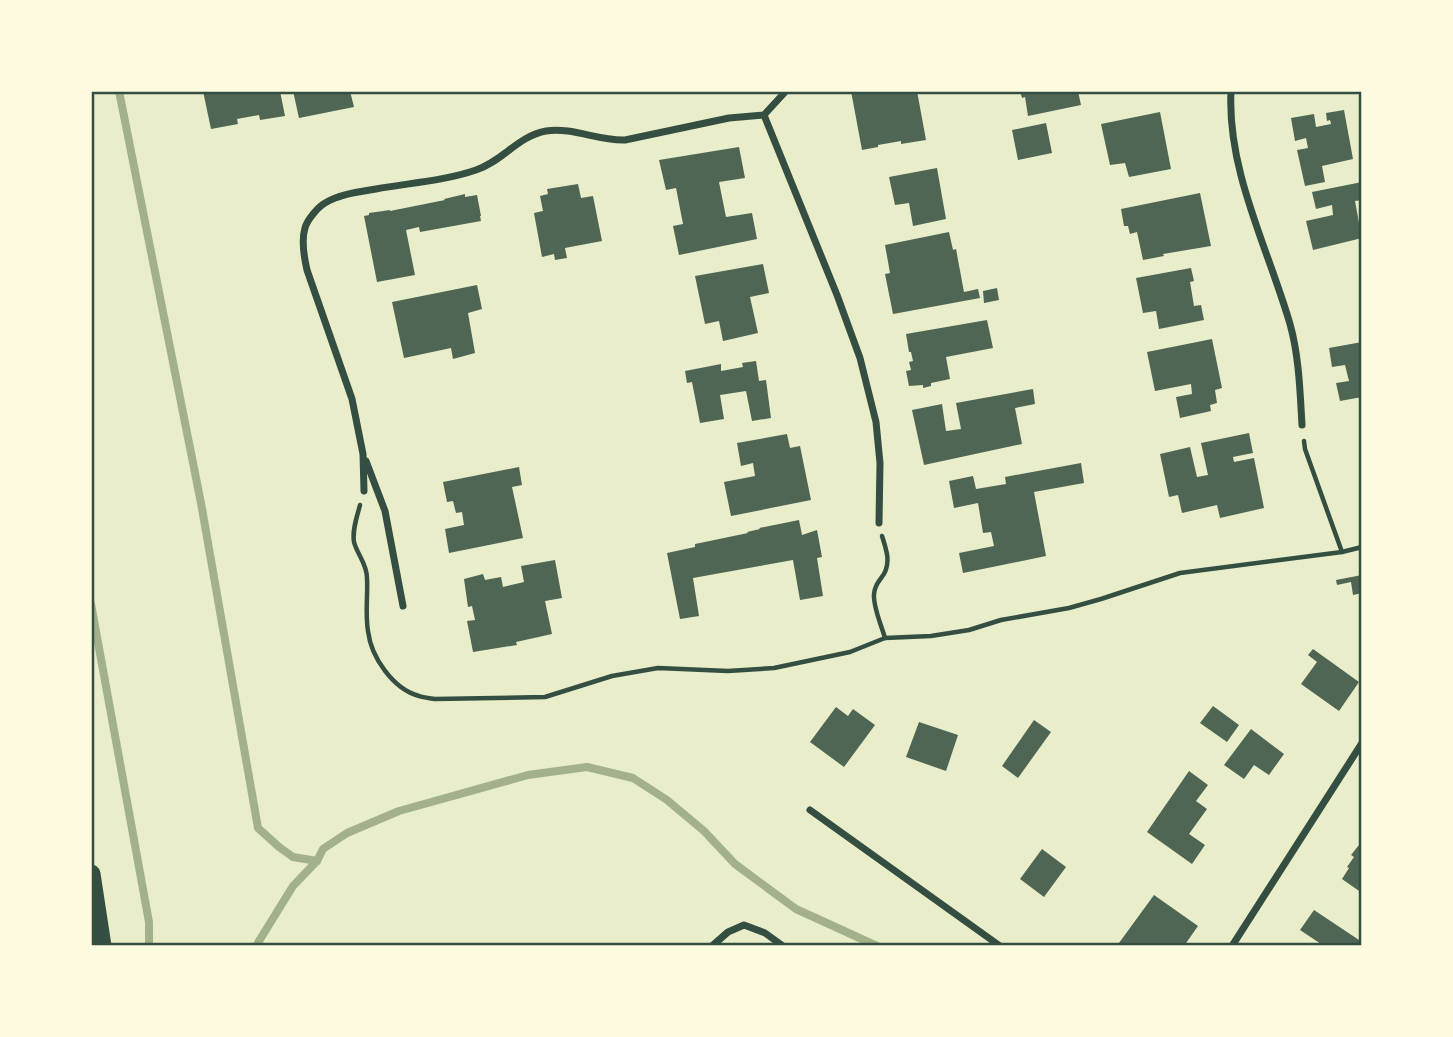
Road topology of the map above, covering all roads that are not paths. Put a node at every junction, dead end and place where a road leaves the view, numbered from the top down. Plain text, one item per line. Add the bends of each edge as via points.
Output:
1 (786, 91) edge
2 (1231, 91) edge
3 (764, 115) junction
4 (1302, 425) road end
5 (363, 454) junction
6 (364, 491) road end
7 (879, 523) road end
8 (403, 606) dead end
9 (1362, 743) edge
10 (810, 810) dead end
11 (91, 874) edge
12 (102, 946) edge
13 (712, 946) edge
14 (783, 946) edge
15 (1000, 946) edge
16 (1232, 946) edge

1 - 3 street
2 - 4 street via 1236,153 1290,326
3 - 5 street via 625,140 547,131 530,135 479,169 346,194 323,203 305,227 303,251 352,400
3 - 7 street via 860,358 876,422
5 - 6 street
5 - 8 street via 384,511
9 - 16 street
10 - 15 street
11 - 12 highway
13 - 14 street via 744,925

